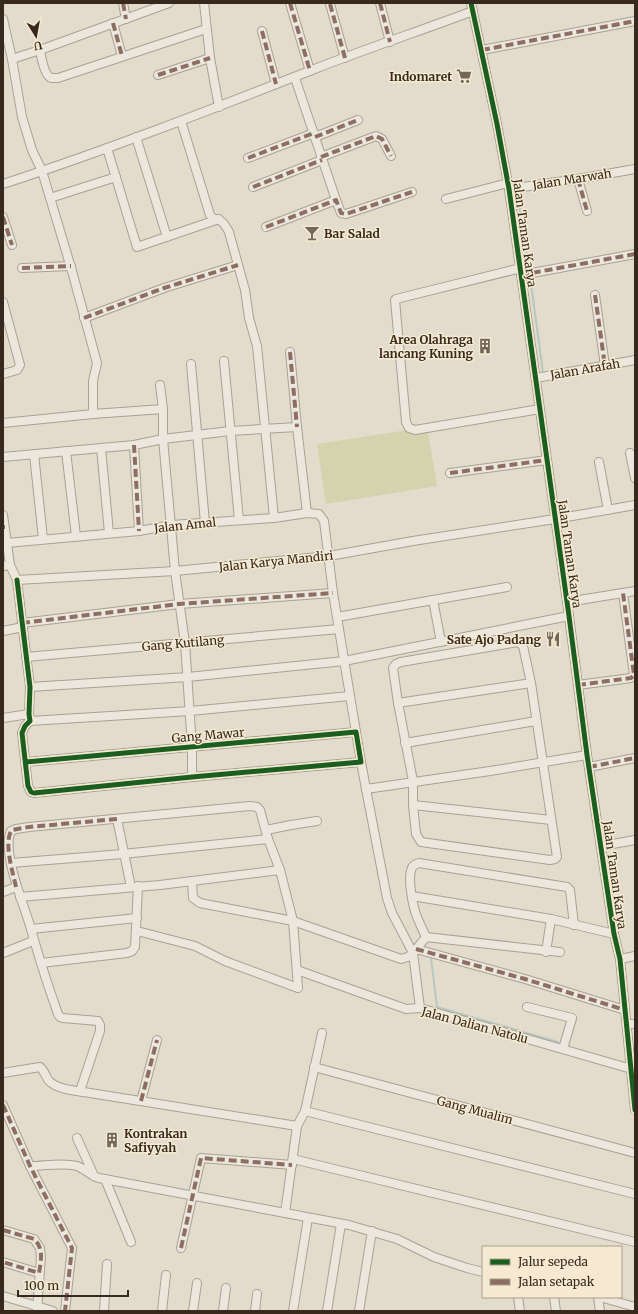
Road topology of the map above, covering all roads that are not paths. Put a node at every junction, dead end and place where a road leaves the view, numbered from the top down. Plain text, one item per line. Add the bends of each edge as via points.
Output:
1 (123, 3) edge
2 (169, 3) edge
3 (204, 3) edge
4 (290, 3) edge
5 (380, 3) edge
6 (330, 4) edge
7 (472, 7) edge
8 (3, 19) edge
9 (126, 19) junction
10 (635, 20) edge
11 (113, 23) junction
12 (206, 29) junction
13 (262, 31) dead end
14 (390, 42) junction
15 (40, 50) junction
16 (482, 50) junction
17 (122, 56) junction
18 (210, 58) junction
19 (346, 58) junction
20 (12, 59) junction
21 (310, 71) junction
22 (158, 75) dead end
23 (294, 78) junction
24 (276, 84) junction
25 (219, 107) junction
26 (358, 120) dead end
27 (181, 121) junction
28 (314, 135) junction
29 (136, 137) junction
30 (107, 148) junction
31 (391, 156) dead end
32 (248, 158) dead end
33 (322, 158) junction
34 (635, 169) edge
35 (42, 171) junction
36 (116, 177) junction
37 (578, 179) junction
38 (3, 184) edge
39 (508, 186) junction
40 (253, 187) dead end
41 (412, 192) dead end
42 (50, 198) junction
43 (446, 199) dead end
44 (336, 200) junction
45 (587, 211) dead end
46 (3, 217) edge
47 (220, 219) junction
48 (266, 227) dead end
49 (167, 238) junction
50 (12, 245) dead end
51 (635, 254) edge
52 (238, 265) junction
53 (71, 266) junction
54 (22, 268) dead end
55 (521, 272) junction
56 (595, 295) dead end
57 (3, 302) edge
58 (84, 318) junction
59 (290, 352) dead end
60 (635, 360) edge
61 (224, 361) dead end
62 (191, 364) dead end
63 (605, 366) junction
64 (3, 374) edge
65 (536, 378) junction
66 (160, 385) dead end
67 (163, 409) junction
68 (540, 409) junction
69 (92, 414) junction
70 (3, 423) edge
71 (297, 427) junction
72 (265, 429) junction
73 (230, 430) junction
74 (198, 435) junction
75 (163, 439) junction
76 (134, 445) junction
77 (100, 448) junction
78 (66, 451) junction
79 (630, 453) dead end
80 (34, 454) junction
81 (3, 457) edge
82 (547, 460) junction
83 (599, 462) dead end
84 (450, 473) dead end
85 (635, 478) edge
86 (635, 505) edge
87 (608, 510) junction
88 (306, 513) junction
89 (3, 515) edge
90 (274, 518) junction
91 (555, 519) junction
92 (239, 520) junction
93 (205, 523) junction
94 (171, 525) junction
95 (4, 527) edge
96 (139, 531) junction
97 (109, 533) junction
98 (76, 536) junction
99 (43, 539) junction
100 (6, 543) junction
101 (329, 556) junction
102 (6, 565) edge
103 (175, 571) junction
104 (17, 580) junction
105 (507, 587) dead end
106 (635, 591) edge
107 (334, 593) junction
108 (623, 593) junction
109 (433, 600) junction
110 (567, 602) junction
111 (179, 604) junction
112 (569, 616) junction
113 (337, 618) junction
114 (23, 625) junction
115 (339, 629) junction
116 (3, 631) edge
117 (441, 642) junction
118 (186, 643) junction
119 (26, 657) junction
120 (344, 661) junction
121 (188, 677) junction
122 (531, 683) junction
123 (578, 685) junction
124 (30, 687) junction
125 (350, 696) junction
126 (398, 703) junction
127 (190, 711) junction
128 (3, 718) edge
129 (29, 718) junction
130 (536, 721) junction
131 (356, 732) junction
132 (405, 743) junction
133 (192, 747) junction
134 (587, 755) junction
135 (635, 758) edge
136 (26, 762) junction
137 (357, 762) junction
138 (542, 763) junction
139 (589, 767) junction
140 (192, 777) junction
141 (413, 782) junction
142 (366, 789) junction
143 (413, 804) junction
144 (117, 819) junction
145 (551, 820) junction
146 (317, 822) dead end
147 (266, 830) junction
148 (268, 839) junction
149 (635, 840) edge
150 (601, 846) junction
151 (123, 854) junction
152 (11, 863) junction
153 (280, 870) junction
154 (192, 881) junction
155 (134, 886) junction
156 (16, 887) junction
157 (3, 892) edge
158 (412, 896) junction
159 (20, 897) junction
160 (137, 918) junction
161 (551, 919) junction
162 (293, 920) junction
163 (574, 925) junction
164 (31, 929) junction
165 (137, 931) junction
166 (614, 934) junction
167 (426, 937) junction
168 (33, 940) junction
169 (414, 951) junction
170 (546, 952) junction
171 (560, 952) dead end
172 (3, 953) edge
173 (635, 956) edge
174 (620, 959) junction
175 (41, 963) junction
176 (297, 970) junction
177 (527, 1006) dead end
178 (420, 1008) junction
179 (625, 1010) junction
180 (631, 1024) edge
181 (322, 1033) dead end
182 (157, 1040) dead end
183 (564, 1049) junction
184 (314, 1067) junction
185 (633, 1069) edge
186 (3, 1073) edge
187 (80, 1091) junction
188 (141, 1101) junction
189 (3, 1105) edge
190 (635, 1110) edge
191 (305, 1111) junction
192 (297, 1126) junction
193 (77, 1138) dead end
194 (635, 1152) edge
195 (292, 1162) junction
196 (30, 1166) junction
197 (95, 1177) junction
198 (105, 1179) junction
199 (635, 1194) edge
200 (194, 1196) junction
201 (285, 1213) junction
202 (308, 1218) junction
203 (341, 1224) junction
204 (3, 1230) edge
205 (372, 1231) junction
206 (131, 1242) dead end
207 (635, 1242) edge
208 (181, 1248) dead end
209 (3, 1262) edge
210 (107, 1264) dead end
211 (482, 1272) edge
212 (39, 1273) junction
213 (166, 1275) dead end
214 (197, 1283) dead end
215 (226, 1288) dead end
216 (257, 1294) dead end
217 (3, 1296) edge
218 (518, 1298) edge
219 (554, 1298) edge
220 (599, 1298) edge
221 (603, 1298) edge
222 (635, 1307) edge
223 (37, 1309) edge
224 (53, 1311) edge
225 (65, 1311) edge
226 (104, 1311) edge
227 (162, 1311) edge
228 (193, 1311) edge
229 (222, 1311) edge
230 (255, 1311) edge
231 (293, 1311) edge
232 (327, 1311) edge
233 (359, 1311) edge
234 (520, 1311) edge
235 (556, 1311) edge
236 (600, 1311) edge

1 - 9 street
2 - 9 street
3 - 12 street
4 - 21 street
5 - 14 street
6 - 19 street
7 - 14 street
7 - 16 street, Jalan Taman Karya
8 - 20 street
9 - 11 street
10 - 16 street
11 - 15 street
11 - 17 street
12 - 17 street
12 - 18 street
13 - 24 street
14 - 19 street
15 - 17 street via 44,68 51,78 58,78
15 - 20 street
16 - 39 street, Jalan Taman Karya
18 - 22 street
18 - 25 street
19 - 21 street
20 - 35 street via 22,117 32,150
21 - 23 street
23 - 24 street
23 - 28 street
24 - 25 street
25 - 27 street
26 - 28 street
27 - 29 street
27 - 47 street via 210,215
28 - 32 street
28 - 33 street
29 - 30 street
29 - 49 street
30 - 35 street
30 - 36 street
31 - 33 street via 382,139 376,136
33 - 40 street
33 - 44 street
34 - 37 street, Jalan Marwah
35 - 38 street
35 - 42 street
36 - 42 street
36 - 49 street via 137,247
37 - 39 street, Jalan Marwah
37 - 45 street
39 - 43 street, Jalan Marwah
39 - 55 street, Jalan Taman Karya
41 - 44 street via 346,214 341,213
42 - 53 street
44 - 48 street
46 - 50 street
47 - 49 street
47 - 52 street via 229,232
51 - 55 street
52 - 58 street via 164,288
52 - 72 street via 257,346
53 - 54 street
53 - 58 street
55 - 65 street, Jalan Taman Karya
55 - 68 street via 394,300 406,422 409,428 415,430
56 - 63 street
57 - 64 street via 20,365 17,370
58 - 69 street via 97,363 93,380
59 - 71 street
60 - 63 street, Jalan Arafah
61 - 73 street
62 - 74 street
63 - 65 street, Jalan Arafah
65 - 68 street, Jalan Taman Karya
66 - 67 street
67 - 69 street
67 - 75 street
68 - 82 street, Jalan Taman Karya
69 - 70 street
71 - 72 street
71 - 88 street
72 - 73 street
72 - 90 street
73 - 74 street
73 - 92 street
74 - 75 street
74 - 93 street
75 - 76 street
75 - 94 street
76 - 77 street
76 - 96 street
77 - 78 street
77 - 97 street
78 - 80 street
78 - 98 street
79 - 85 street
80 - 81 street
80 - 99 street
82 - 84 street
82 - 91 street, Jalan Taman Karya
83 - 87 street
86 - 87 street, Jalan Karya Mandiri
87 - 91 street, Jalan Karya Mandiri
88 - 90 street, Jalan Amal
88 - 101 street via 317,514 323,518
89 - 95 street
90 - 92 street, Jalan Amal
91 - 101 street, Jalan Karya Mandiri
91 - 110 street, Jalan Taman Karya
92 - 93 street, Jalan Amal
93 - 94 street, Jalan Amal
94 - 96 street, Jalan Amal
94 - 103 street
95 - 100 street
96 - 97 street, Jalan Amal
97 - 98 street, Jalan Amal
98 - 99 street, Jalan Amal
99 - 100 street, Jalan Amal
100 - 102 street
101 - 103 street, Jalan Karya Mandiri
101 - 107 street
102 - 104 street
103 - 104 street, Jalan Karya Mandiri
103 - 111 street
104 - 114 street
105 - 109 street
106 - 108 street
107 - 111 street
107 - 113 street
108 - 110 street
108 - 123 street via 634,675 631,678
109 - 113 street
109 - 117 street
110 - 112 street, Jalan Taman Karya
111 - 114 street
111 - 118 street
112 - 117 street
112 - 123 street, Jalan Taman Karya
113 - 115 street
114 - 116 street
114 - 119 street
115 - 118 street, Gang Kutilang
115 - 120 street
117 - 120 street
118 - 119 street, Gang Kutilang
118 - 121 street
119 - 124 street
120 - 121 street
120 - 125 street
121 - 124 street
121 - 127 street
122 - 126 street
122 - 126 street via 523,646 518,642 511,643 399,662 393,670
122 - 130 street
123 - 134 street, Jalan Taman Karya
124 - 129 street
125 - 127 street
125 - 131 street
126 - 132 street
127 - 129 street
127 - 133 street
128 - 129 street
129 - 136 street via 22,730
130 - 132 street
130 - 138 street
131 - 133 street, Gang Mawar
131 - 137 street
132 - 141 street
133 - 136 street, Gang Mawar
133 - 140 street
134 - 138 street
134 - 139 street, Jalan Taman Karya
135 - 139 street
136 - 140 street via 29,790 34,793
137 - 140 street
137 - 142 street
138 - 141 street
138 - 145 street
139 - 150 street, Jalan Taman Karya
141 - 142 street
141 - 143 street
142 - 169 street via 387,898 392,913
143 - 145 street
143 - 145 street via 416,834 421,842 552,860 556,859 557,855
144 - 147 street via 254,806 260,810
144 - 151 street
144 - 152 street via 12,830 8,839
146 - 147 street via 291,824
147 - 148 street
148 - 151 street
148 - 153 street
149 - 150 street
150 - 166 street, Jalan Taman Karya
151 - 152 street
151 - 155 street
152 - 156 street
153 - 154 street
153 - 162 street
154 - 155 street
154 - 162 street via 193,898 200,903
155 - 159 street
155 - 160 street
156 - 157 street
156 - 159 street
158 - 161 street
158 - 163 street via 410,874 413,866 419,863 565,886 570,890
158 - 167 street
159 - 164 street
160 - 164 street
160 - 165 street
161 - 163 street
161 - 170 street
162 - 169 street via 401,959
162 - 176 street
163 - 166 street
164 - 168 street
165 - 175 street via 135,947 127,953
165 - 176 street via 194,946 225,961 298,988
166 - 174 street, Jalan Taman Karya
167 - 169 street
167 - 170 street
168 - 172 street
168 - 175 street
169 - 178 street
169 - 179 street via 525,979
170 - 171 street
173 - 174 street
174 - 179 street, Jalan Taman Karya
175 - 187 street via 60,1017 98,1021 100,1025
176 - 178 street, Jalan Dalian Natolu via 406,1009
177 - 183 street via 572,1018
178 - 183 street, Jalan Dalian Natolu
179 - 180 street, Jalan Taman Karya
180 - 185 street, Jalan Taman Karya
181 - 184 street
182 - 188 street
183 - 185 street, Jalan Dalian Natolu
184 - 191 street
184 - 194 street, Gang Mualim
185 - 190 street, Jalan Taman Karya
186 - 187 street via 40,1067 53,1083 62,1088
187 - 188 street
188 - 192 street
189 - 196 street
191 - 192 street
191 - 199 street
192 - 195 street
193 - 197 street
195 - 200 street via 202,1158
195 - 201 street
195 - 207 street
196 - 197 street via 68,1165 78,1167
196 - 225 street via 72,1248
197 - 198 street
198 - 200 street
198 - 206 street
200 - 201 street
200 - 208 street
201 - 202 street
202 - 203 street
202 - 231 street
203 - 205 street
203 - 232 street
204 - 212 street via 36,1240 41,1257
205 - 211 street via 397,1239 434,1257
205 - 233 street
209 - 212 street
210 - 226 street
212 - 223 street
213 - 227 street
214 - 228 street
215 - 229 street
216 - 230 street
217 - 223 street
218 - 234 street
219 - 235 street
220 - 236 street
221 - 222 street
223 - 224 street

